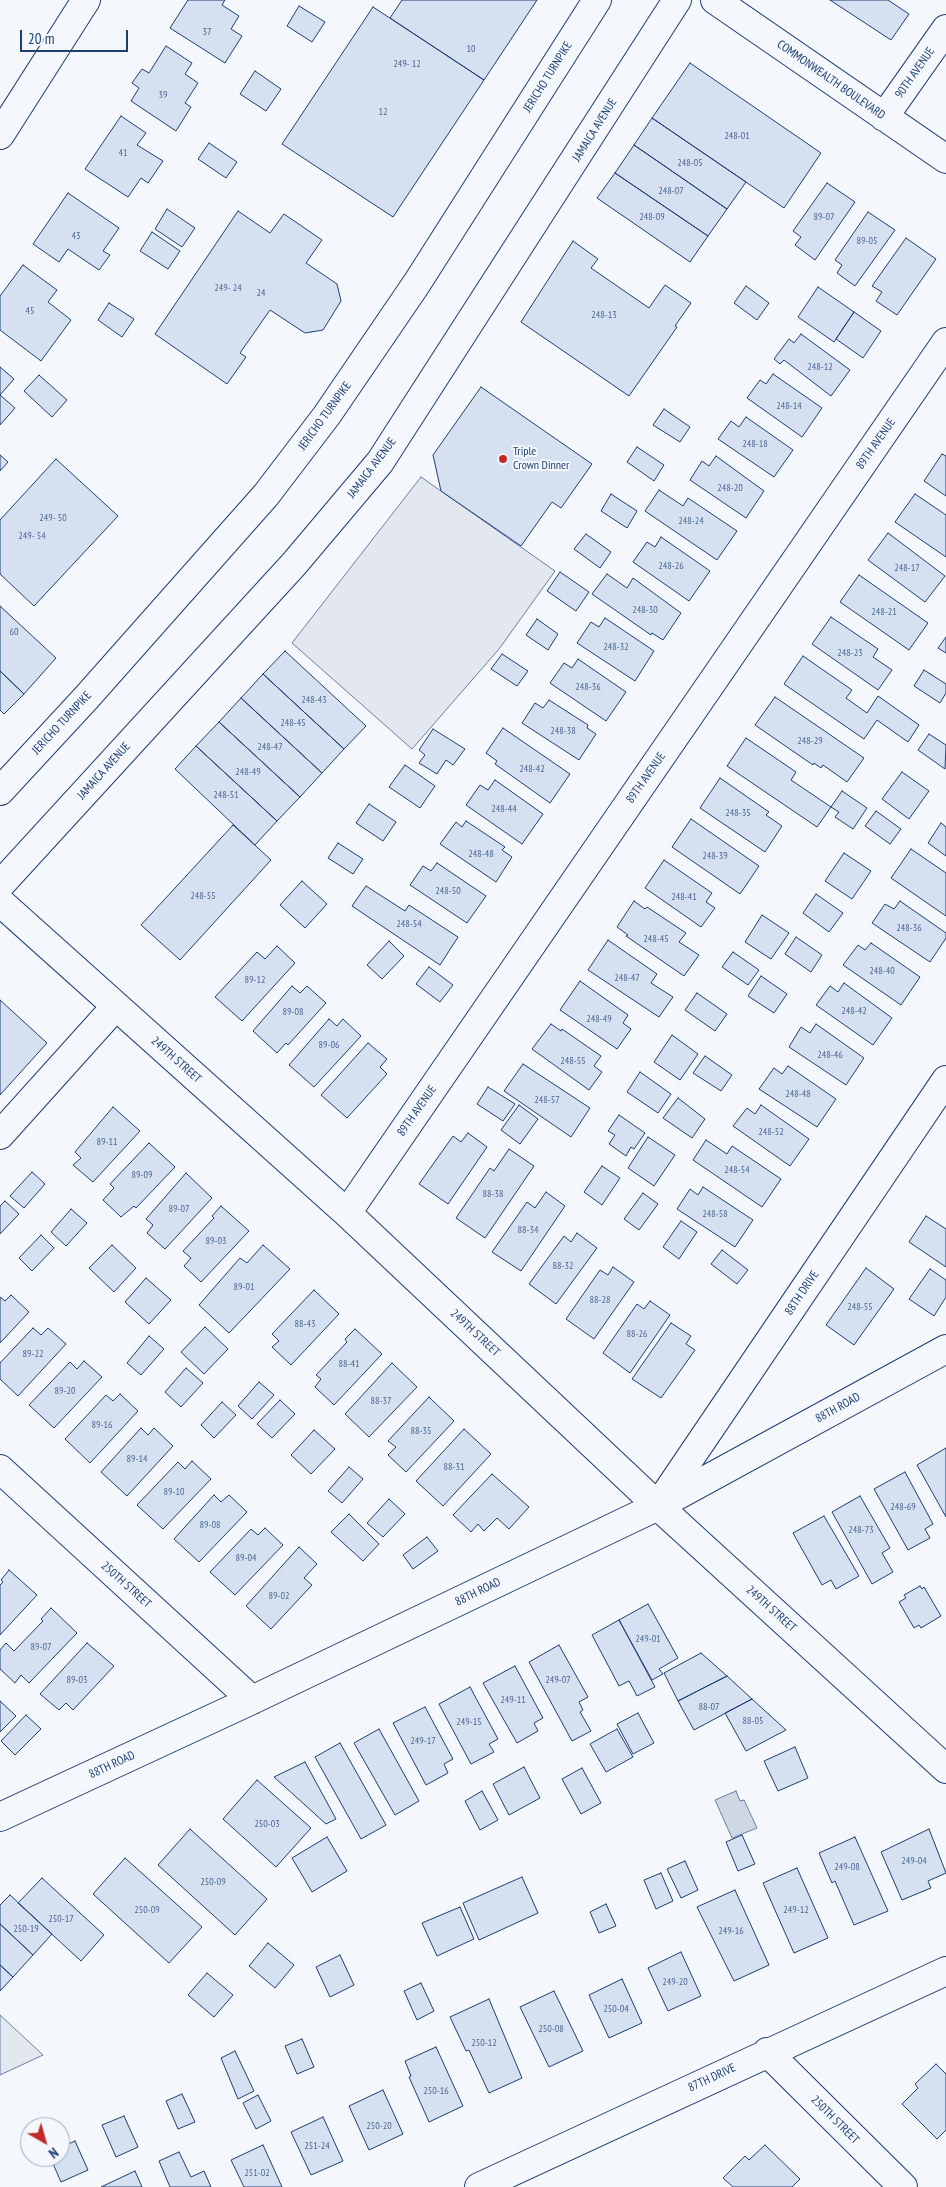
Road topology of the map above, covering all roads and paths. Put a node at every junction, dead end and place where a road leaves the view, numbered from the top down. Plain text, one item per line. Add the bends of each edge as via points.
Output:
1 (86, 0) edge
2 (597, 0) edge
3 (677, 0) edge
4 (715, 0) edge
5 (946, 29) edge
6 (884, 117) junction
7 (0, 135) edge
8 (946, 160) edge
9 (946, 342) edge
10 (0, 791) edge
11 (0, 885) edge
12 (0, 902) edge
13 (116, 1006) junction
14 (946, 1080) edge
15 (0, 1135) edge
16 (347, 1213) junction
17 (946, 1349) edge
18 (0, 1470) edge
19 (658, 1506) junction
20 (252, 1700) junction
21 (946, 1768) edge
22 (0, 1817) edge
23 (946, 1970) edge
24 (768, 2052) junction
25 (479, 2187) edge
26 (903, 2187) edge

1 - 7 street
2 - 10 street, JERICHO TURNPIKE via 417,283 327,415 266,495
3 - 11 street, JAMAICA AVENUE via 380,462 287,571
4 - 6 street, COMMONWEALTH BOULEVARD
5 - 6 street, 90TH AVENUE
6 - 8 street, COMMONWEALTH BOULEVARD
9 - 16 street, 89TH AVENUE
12 - 13 street, 249TH STREET
13 - 15 street
13 - 16 street, 249TH STREET
14 - 19 street, 88TH DRIVE
16 - 19 street, 249TH STREET
17 - 19 street, 88TH ROAD
18 - 20 street, 250TH STREET
19 - 20 street, 88TH ROAD
19 - 21 street, 249TH STREET
20 - 22 street, 88TH ROAD
23 - 24 street, 87TH DRIVE
24 - 25 street, 87TH DRIVE
24 - 26 street, 250TH STREET

